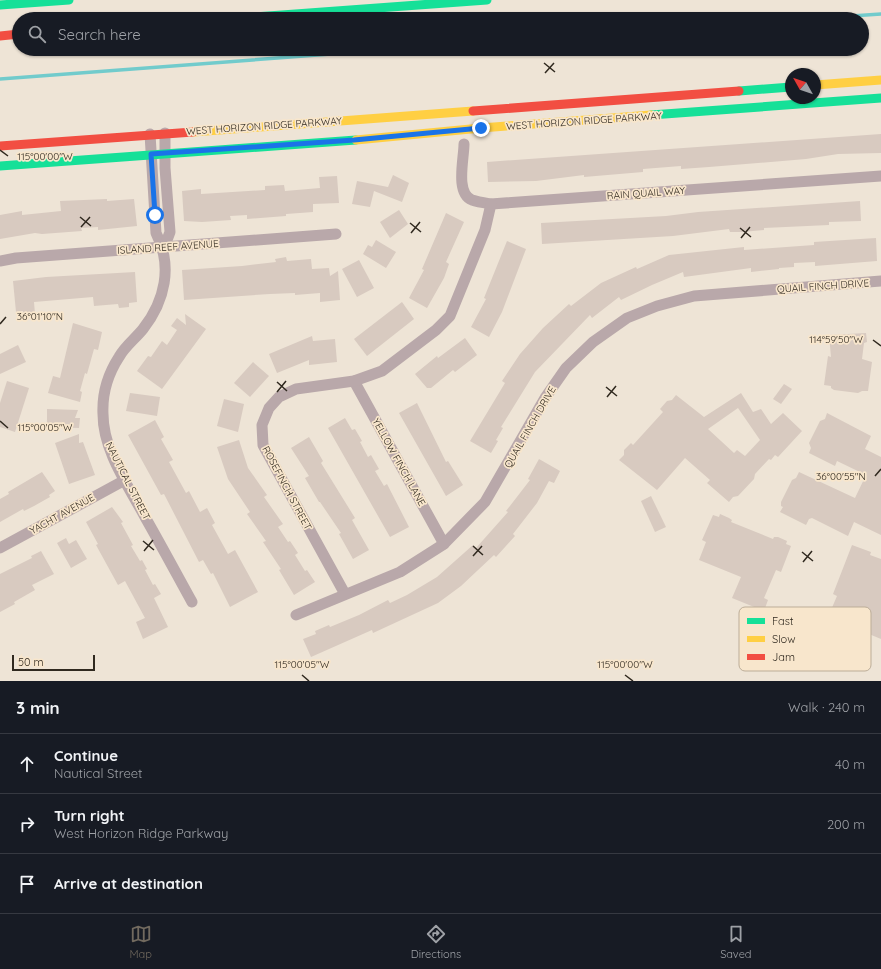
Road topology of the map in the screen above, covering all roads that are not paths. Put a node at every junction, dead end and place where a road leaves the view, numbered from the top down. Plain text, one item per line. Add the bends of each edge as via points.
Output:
1 (69, 0) edge
2 (487, 0) edge
3 (0, 5) edge
4 (322, 12) edge
5 (12, 35) edge
6 (0, 36) edge
7 (881, 80) edge
8 (821, 85) edge
9 (785, 87) edge
10 (881, 98) edge
11 (422, 113) junction
12 (481, 128) junction
13 (461, 130) junction
14 (165, 133) junction
15 (150, 134) junction
16 (464, 144) junction
17 (0, 146) edge
18 (165, 152) junction
19 (151, 154) junction
20 (0, 166) edge
21 (881, 176) edge
22 (491, 204) junction
23 (336, 234) dead end
24 (164, 248) junction
25 (0, 261) edge
26 (881, 281) edge
27 (354, 381) junction
28 (125, 480) junction
29 (444, 544) junction
30 (0, 548) edge
31 (345, 594) junction
32 (192, 602) dead end
33 (296, 615) dead end

1 - 3 main road
2 - 4 main road
5 - 6 main road
7 - 8 main road
9 - 11 main road, WEST HORIZON RIDGE PARKWAY
10 - 12 main road, WEST HORIZON RIDGE PARKWAY
11 - 13 main road via 449,119
11 - 14 main road, WEST HORIZON RIDGE PARKWAY
12 - 13 main road, WEST HORIZON RIDGE PARKWAY
12 - 16 main road
13 - 16 main road
13 - 18 main road, WEST HORIZON RIDGE PARKWAY via 346,141
14 - 15 main road, WEST HORIZON RIDGE PARKWAY
14 - 18 street, NAUTICAL STREET
15 - 17 main road, WEST HORIZON RIDGE PARKWAY
15 - 19 street, NAUTICAL STREET
16 - 22 street, RAIN QUAIL WAY via 461,187 464,194 471,200
18 - 19 main road, WEST HORIZON RIDGE PARKWAY
18 - 24 street, NAUTICAL STREET via 170,232
19 - 20 main road, WEST HORIZON RIDGE PARKWAY
19 - 24 street, NAUTICAL STREET via 156,233
21 - 22 street, RAIN QUAIL WAY
22 - 27 street, ROSEFINCH STREET via 485,230 450,316 382,372
23 - 24 street, ISLAND REEF AVENUE
24 - 25 street, ISLAND REEF AVENUE
24 - 28 street, NAUTICAL STREET via 165,276 162,294 150,320 117,360 106,385 103,400 107,441
26 - 29 street, QUAIL FINCH DRIVE via 694,296 628,318 593,342 566,368 545,398 485,502
27 - 29 street, YELLOW FINCH LANE
27 - 31 street, ROSEFINCH STREET via 296,389 279,397 262,425 262,445
28 - 30 street, YACHT AVENUE
28 - 32 street, NAUTICAL STREET
29 - 31 street, QUAIL FINCH DRIVE via 400,572
31 - 33 street, QUAIL FINCH DRIVE

